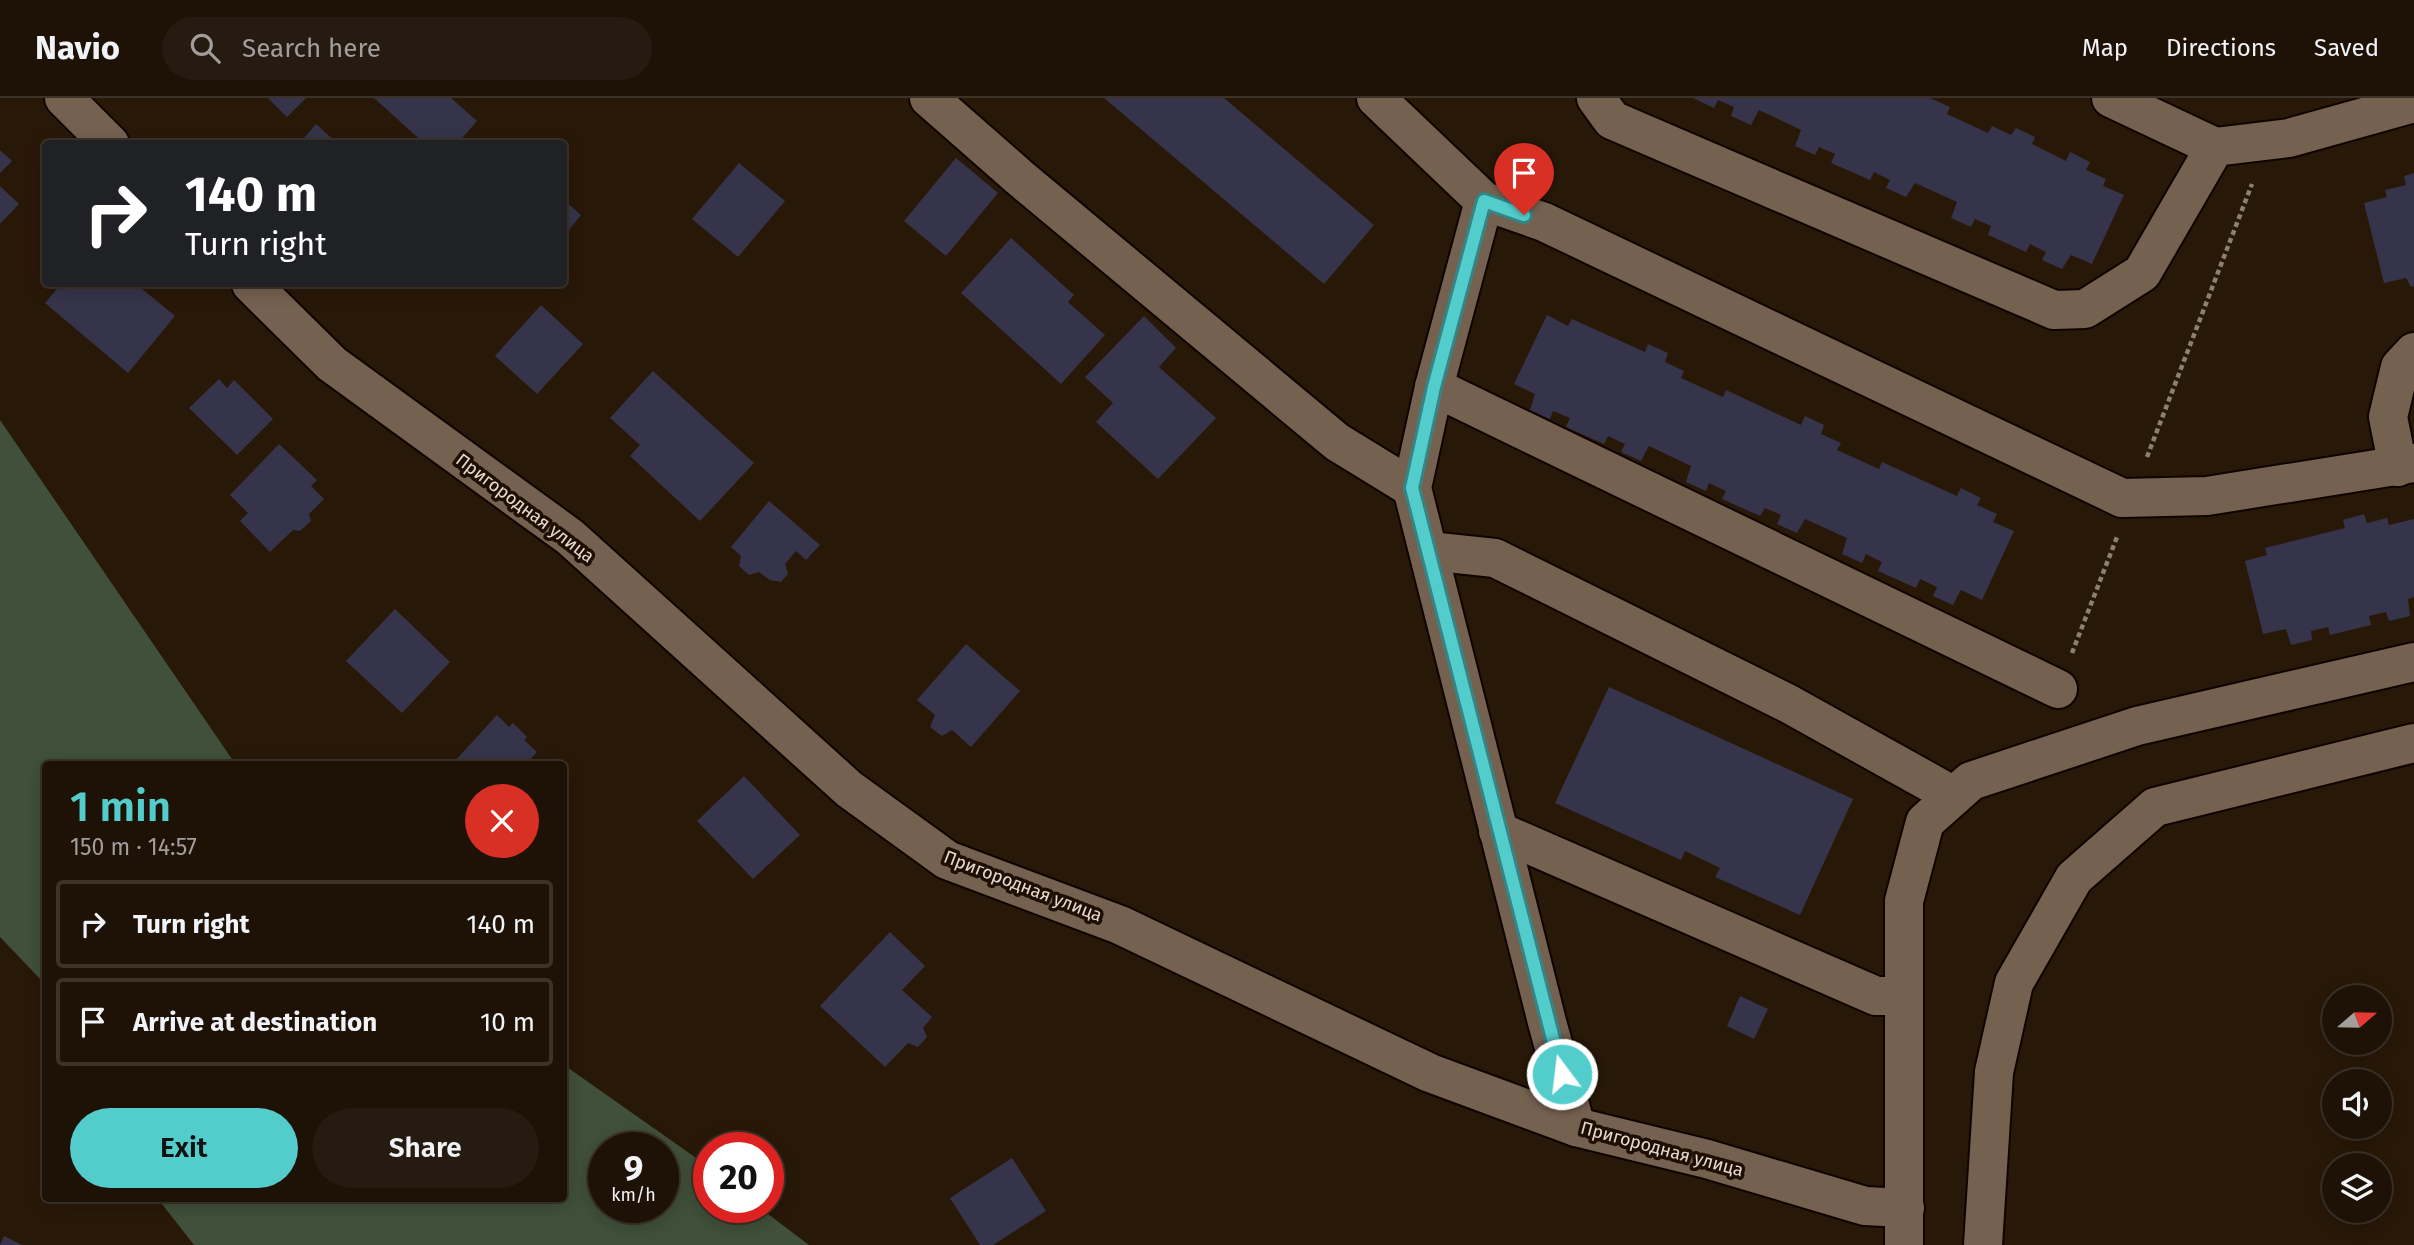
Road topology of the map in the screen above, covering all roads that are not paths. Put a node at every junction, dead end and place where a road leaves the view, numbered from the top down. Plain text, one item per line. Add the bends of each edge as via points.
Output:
1 (64, 98) edge
2 (929, 98) edge
3 (1376, 98) edge
4 (1596, 98) edge
5 (2111, 98) edge
6 (2414, 103) edge
7 (106, 140) edge
8 (2215, 147) junction
9 (1484, 201) junction
10 (254, 287) edge
11 (2414, 352) edge
12 (1434, 387) junction
13 (2406, 465) edge
14 (1412, 488) junction
15 (1429, 551) junction
16 (2414, 662) edge
17 (2058, 689) road end
18 (2414, 743) edge
19 (1954, 796) junction
20 (1498, 831) junction
21 (1904, 996) junction
22 (1576, 1127) junction
23 (1904, 1226) edge
24 (1983, 1245) edge

1 - 7 street
2 - 14 street via 1337,442
3 - 9 street
4 - 8 street via 1612,120 2054,310 2085,309 2142,273
5 - 8 street
6 - 8 street via 2289,138
9 - 12 street
9 - 13 street via 1544,222 2122,498 2207,496
10 - 22 street, Пригородная улица via 332,364 570,537 849,789 947,860 1120,925 1430,1073
11 - 13 street via 2400,367 2388,417
12 - 14 street
12 - 17 street
14 - 15 street
15 - 19 street via 1494,558 1789,704
15 - 20 street
16 - 19 street via 2137,726 1971,781
18 - 24 street via 2155,807 2074,878 2014,984 1994,1072
19 - 21 street via 1925,822 1904,901
20 - 21 street via 1876,996
20 - 22 street
21 - 23 street
22 - 23 street, Пригородная улица via 1707,1159 1865,1206

